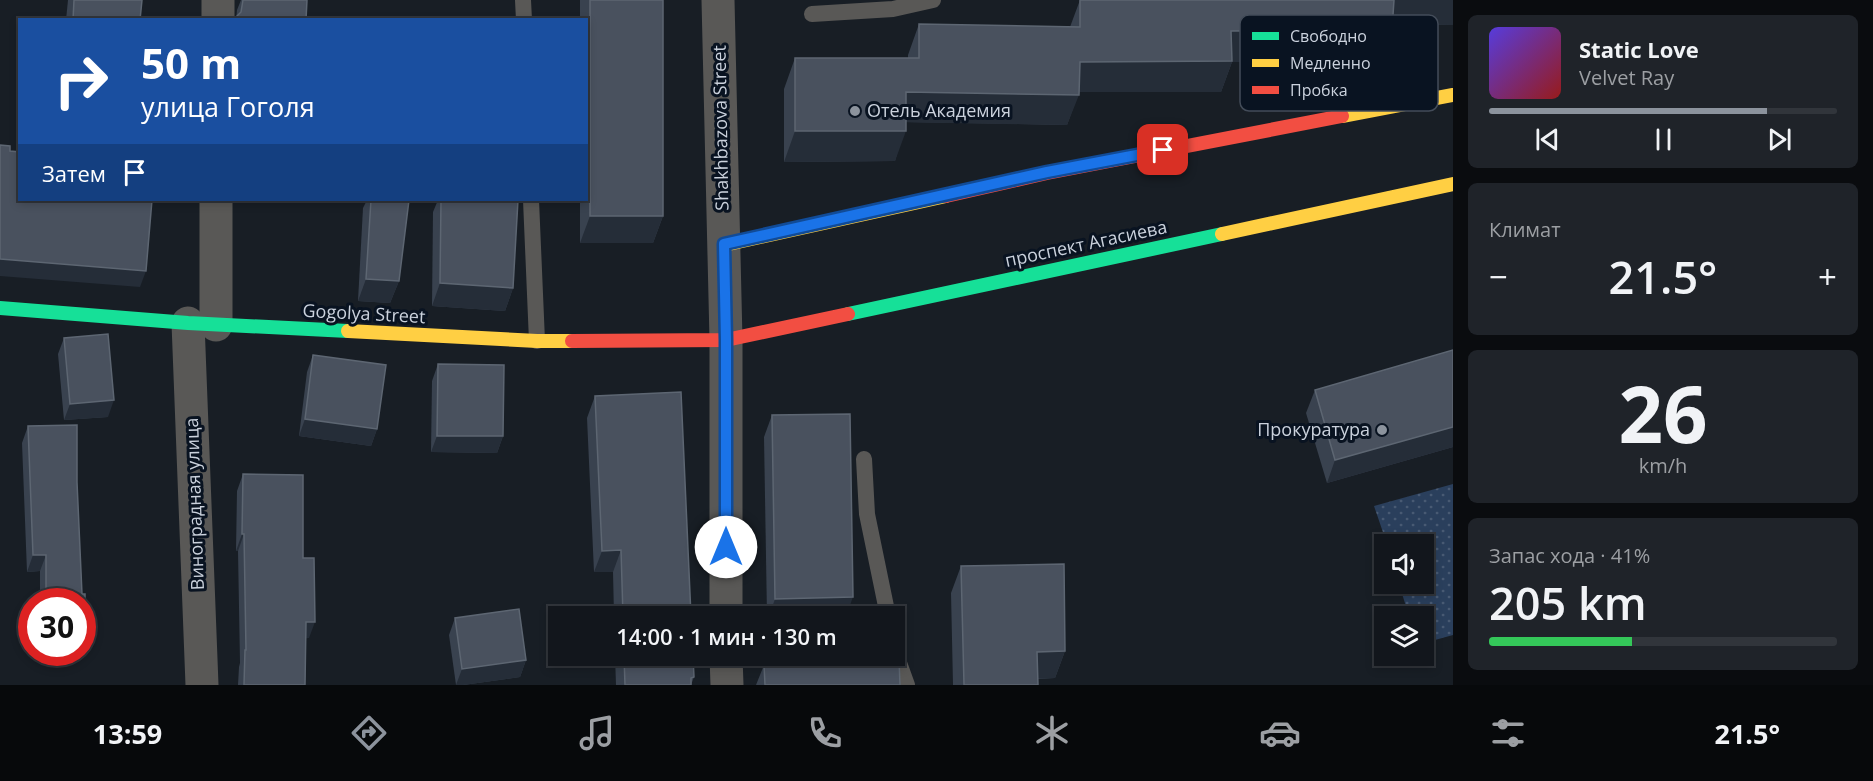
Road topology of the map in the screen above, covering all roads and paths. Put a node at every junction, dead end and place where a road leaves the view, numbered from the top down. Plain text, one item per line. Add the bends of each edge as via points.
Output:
1 (218, 0) edge
2 (523, 0) edge
3 (718, 0) edge
4 (933, 0) edge
5 (812, 14) dead end
6 (218, 18) edge
7 (524, 18) edge
8 (1453, 95) edge
9 (1438, 98) edge
10 (1369, 111) edge
11 (1453, 184) edge
12 (216, 201) edge
13 (531, 201) edge
14 (724, 244) junction
15 (0, 308) edge
16 (202, 324) junction
17 (726, 340) junction
18 (537, 341) junction
19 (864, 459) dead end
20 (726, 606) edge
21 (886, 606) edge
22 (726, 666) edge
23 (900, 666) edge
24 (202, 685) edge
25 (727, 685) edge
26 (907, 685) edge

1 - 6 street
2 - 7 lane
3 - 14 street, Shakhbazova Street
4 - 5 lane via 892,9
8 - 9 street
10 - 14 street via 1047,172
11 - 17 street, проспект Агасиева
12 - 16 street, Виноградная улица
13 - 18 lane
14 - 17 street, Shakhbazova Street
15 - 16 street, Gogolya Street
16 - 18 street, Gogolya Street
16 - 24 street, Виноградная улица
17 - 18 street, Gogolya Street
17 - 20 street, Shakhbazova Street
19 - 21 lane via 867,514
22 - 25 street
23 - 26 lane

